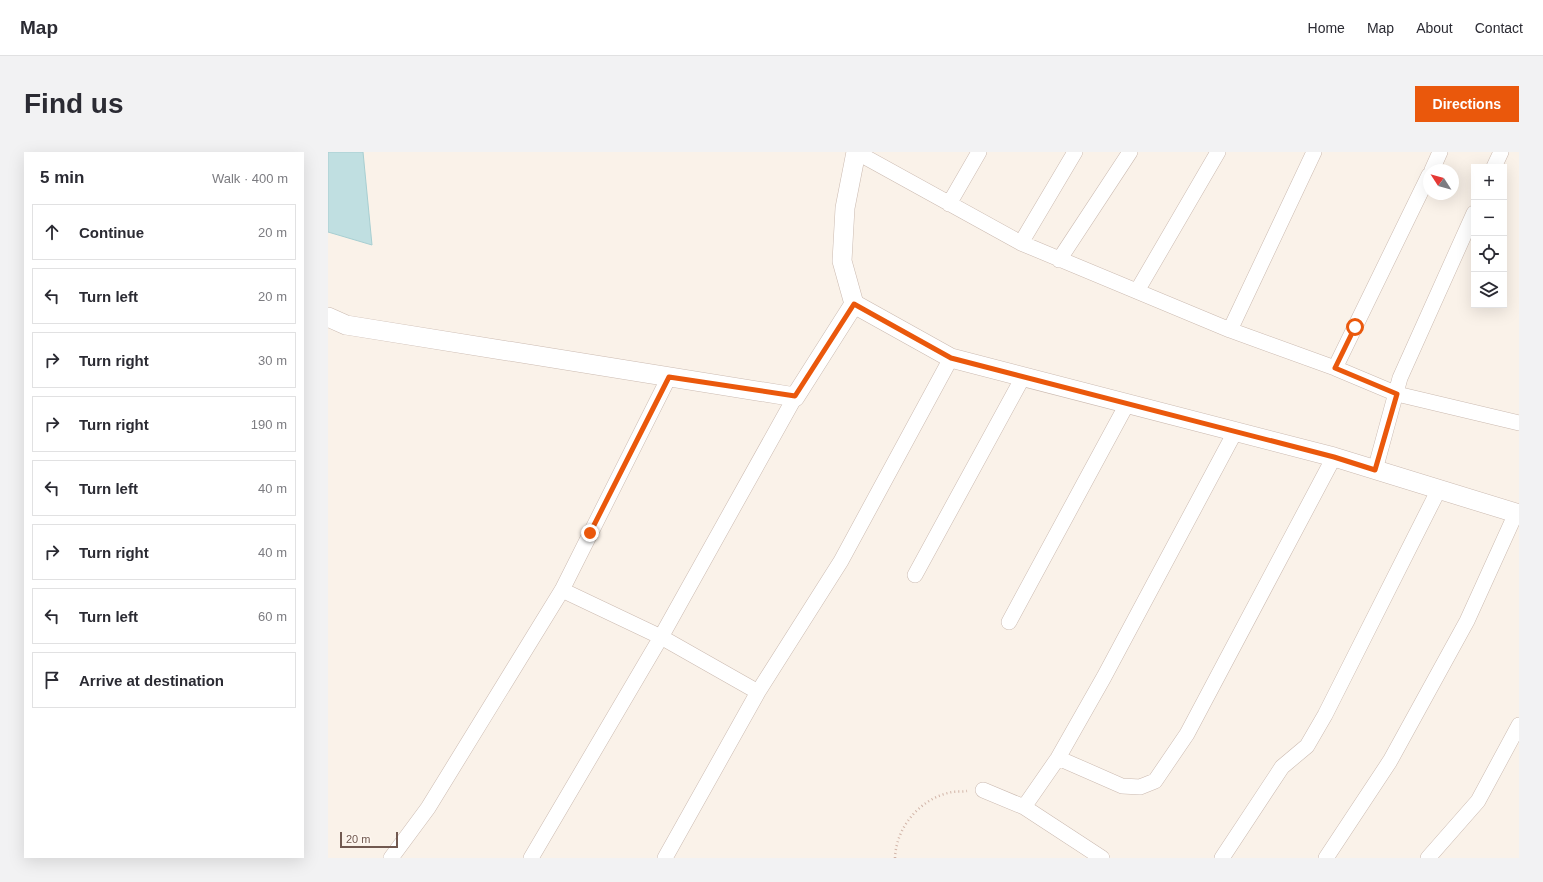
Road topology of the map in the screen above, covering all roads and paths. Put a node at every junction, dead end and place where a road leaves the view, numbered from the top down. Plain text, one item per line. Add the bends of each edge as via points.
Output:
1 (856, 152) edge
2 (979, 152) edge
3 (1075, 152) edge
4 (1130, 152) edge
5 (1218, 152) edge
6 (1314, 152) edge
7 (1440, 152) edge
8 (1501, 152) edge
9 (1435, 164) edge
10 (1495, 164) edge
11 (1423, 187) edge
12 (949, 204) junction
13 (1471, 220) edge
14 (1021, 243) junction
15 (1059, 260) junction
16 (1137, 291) junction
17 (854, 304) junction
18 (328, 317) edge
19 (1230, 330) junction
20 (951, 358) junction
21 (1335, 368) junction
22 (669, 377) junction
23 (1023, 377) junction
24 (1397, 394) junction
25 (795, 396) junction
26 (1127, 404) junction
27 (1519, 423) edge
28 (1235, 432) junction
29 (1334, 457) junction
30 (1375, 470) junction
31 (1439, 489) junction
32 (1518, 513) edge
33 (915, 576) dead end
34 (562, 590) junction
35 (1009, 622) dead end
36 (660, 637) junction
37 (758, 692) junction
38 (1519, 724) edge
39 (1058, 758) junction
40 (984, 790) joint
41 (1024, 807) junction
42 (391, 858) edge
43 (531, 858) edge
44 (665, 858) edge
45 (895, 858) edge
46 (1102, 858) edge
47 (1222, 858) edge
48 (1326, 858) edge
49 (1428, 858) edge

1 - 12 street
1 - 17 street via 845,208 842,261
2 - 12 street
3 - 14 street
4 - 15 street
5 - 16 street
6 - 19 street
7 - 9 street
8 - 10 street
11 - 21 street
12 - 14 street
13 - 24 street via 1400,378
14 - 15 street
15 - 16 street
16 - 19 street
17 - 20 street
17 - 25 street
18 - 22 street via 346,325
19 - 21 street
20 - 23 street
20 - 37 street via 841,561
21 - 24 street
22 - 25 street
22 - 34 street
23 - 26 street
23 - 33 street
24 - 27 street
24 - 30 street
25 - 36 street
26 - 28 street
26 - 35 street
28 - 29 street
28 - 39 street via 1104,678
29 - 30 street
29 - 39 street via 1187,734 1155,781 1140,787 1122,786
30 - 31 street
31 - 32 street
31 - 47 street via 1325,715 1306,746 1282,767
32 - 48 street via 1467,621 1390,761
34 - 36 street
34 - 42 street via 428,808
36 - 37 street
36 - 43 street
37 - 44 street
38 - 49 street via 1478,801
39 - 41 street
40 - 41 street
40 - 45 path via 948,793 929,802 905,824 900,833
41 - 46 street

